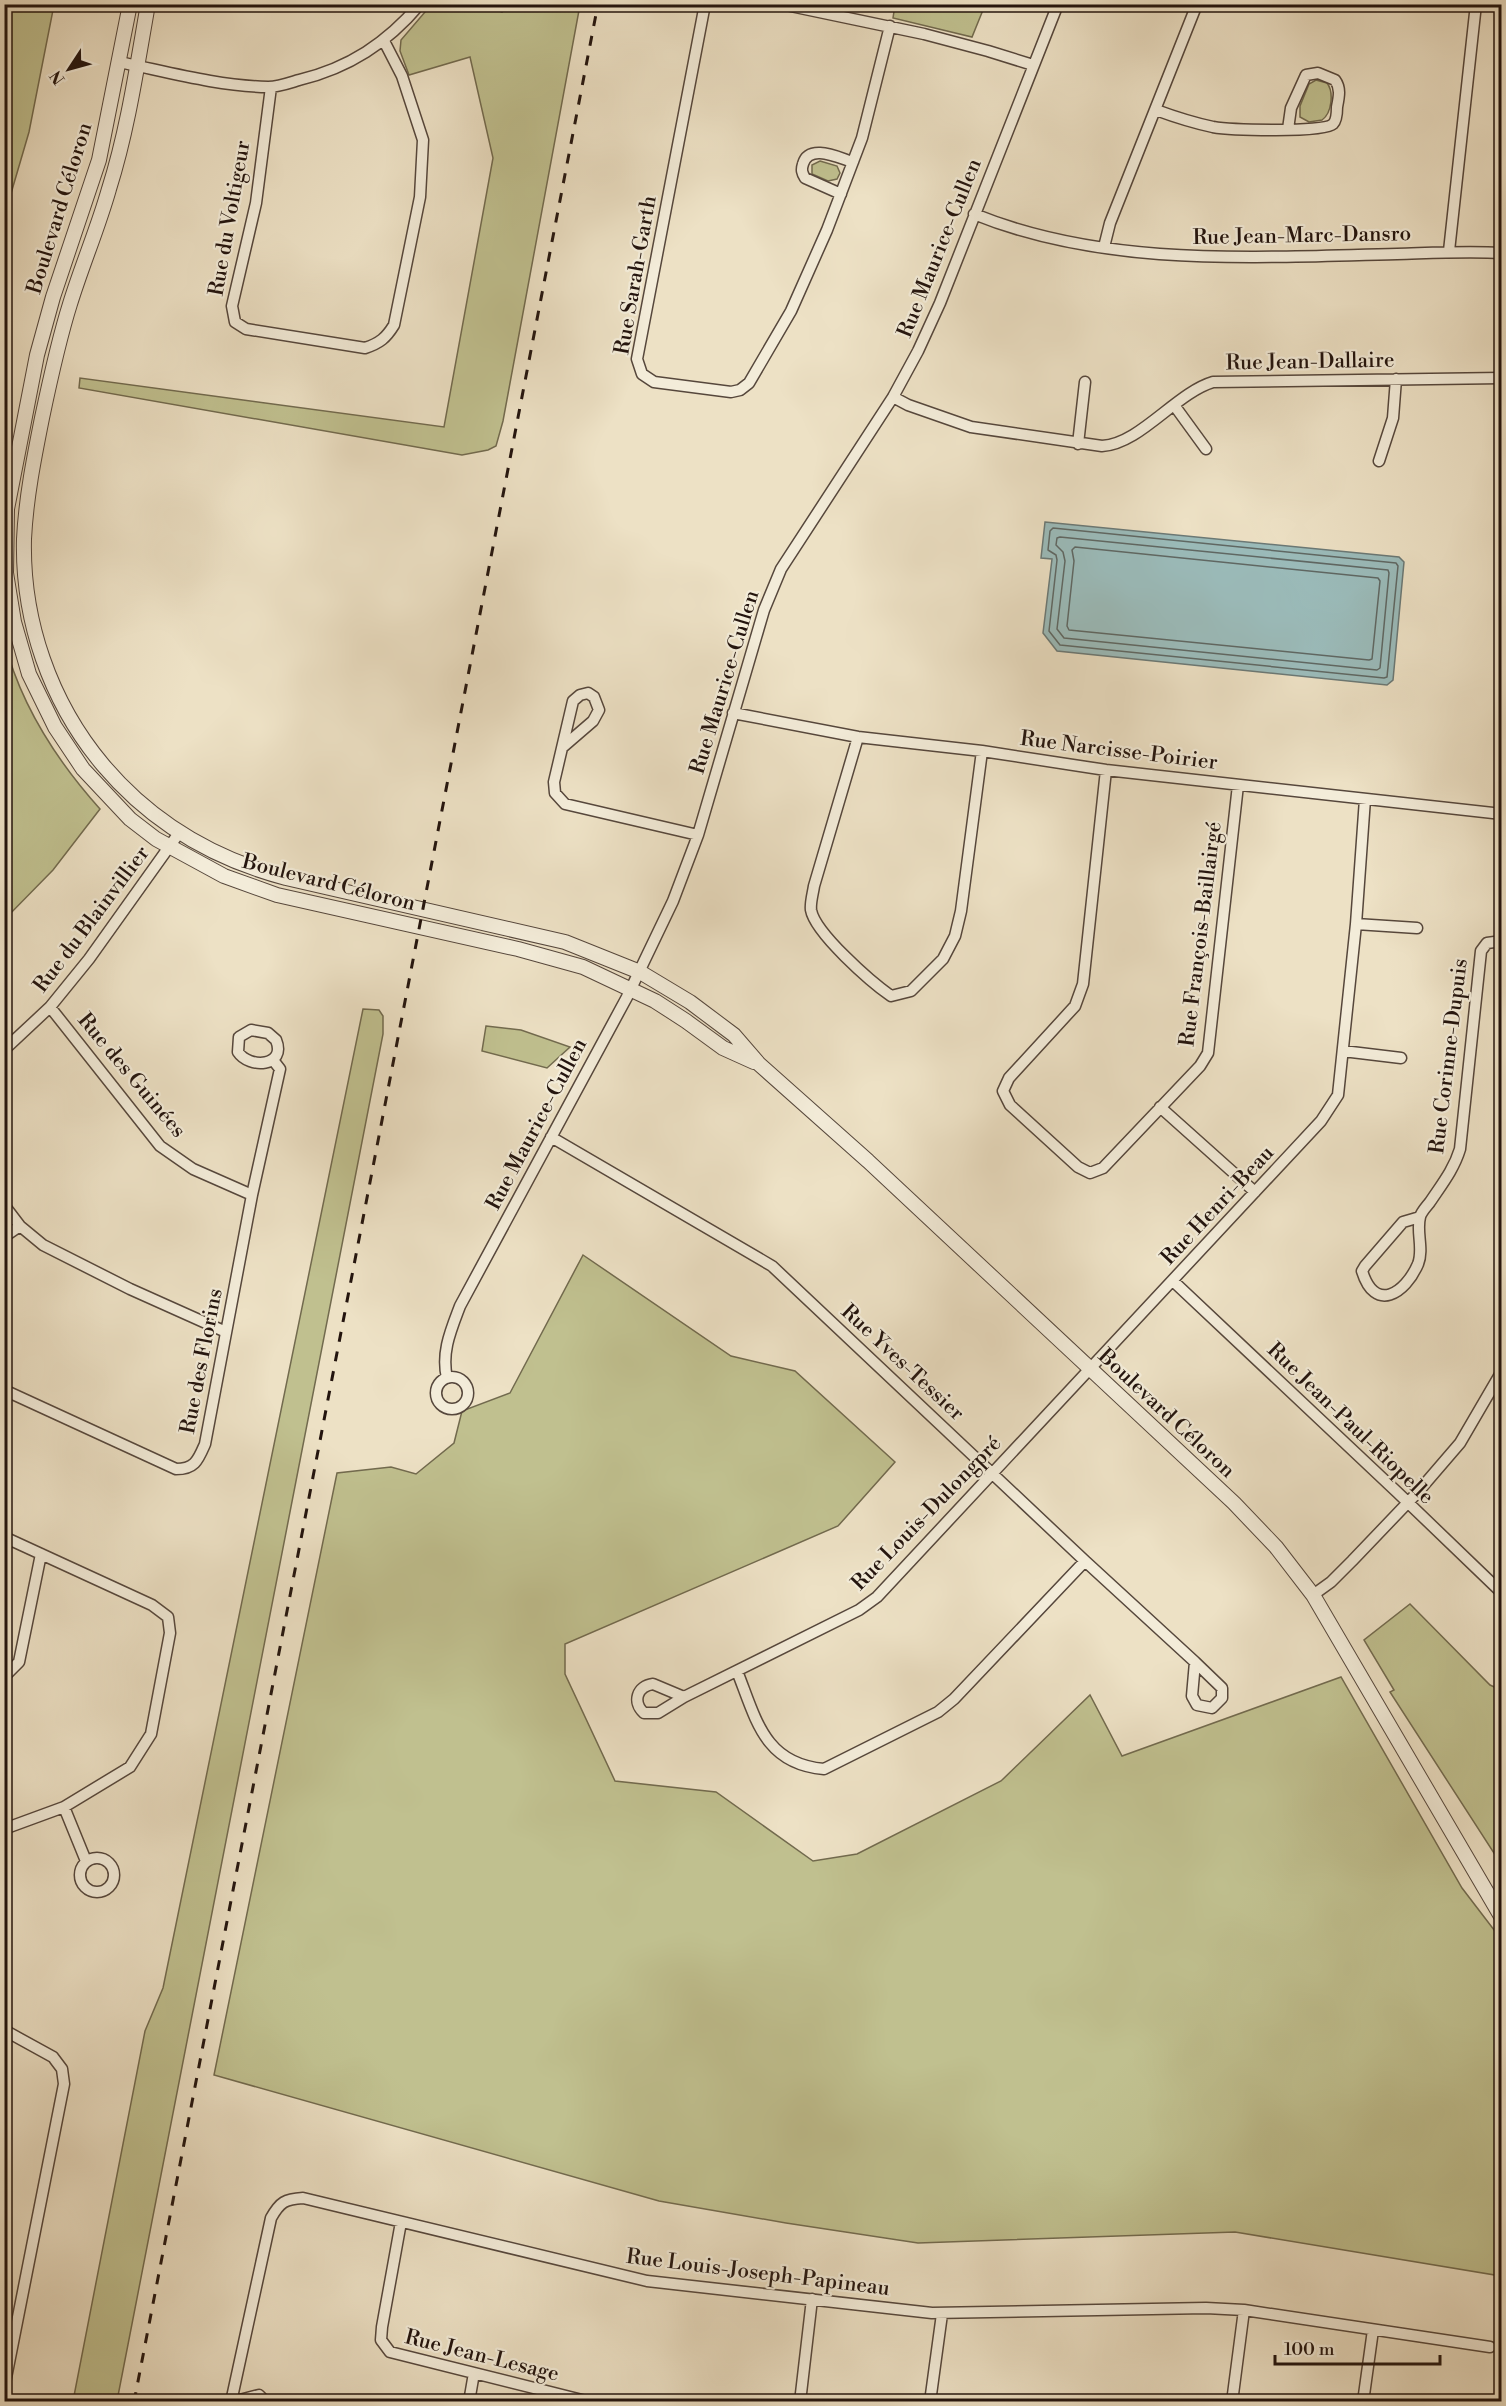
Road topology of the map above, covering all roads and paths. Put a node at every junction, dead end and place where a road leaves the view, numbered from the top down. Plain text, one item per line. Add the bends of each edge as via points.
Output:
1 (130, 4) edge
2 (148, 4) edge
3 (420, 4) edge
4 (705, 4) edge
5 (781, 4) edge
6 (1058, 4) edge
7 (1197, 4) edge
8 (1476, 4) edge
9 (890, 26) junction
10 (384, 41) junction
11 (119, 62) junction
12 (1033, 65) junction
13 (137, 66) junction
14 (271, 87) junction
15 (1156, 110) junction
16 (1288, 129) junction
17 (853, 162) junction
18 (841, 194) junction
19 (974, 214) junction
20 (1104, 247) junction
21 (1449, 251) junction
22 (1502, 253) edge
23 (1502, 378) edge
24 (1396, 379) junction
25 (1085, 382) dead end
26 (893, 396) junction
27 (1174, 405) junction
28 (1078, 444) junction
29 (1206, 449) dead end
30 (1379, 461) dead end
31 (733, 713) junction
32 (858, 737) junction
33 (564, 746) junction
34 (982, 751) junction
35 (1106, 771) junction
36 (1238, 784) junction
37 (1365, 799) junction
38 (1502, 814) edge
39 (179, 833) junction
40 (698, 835) junction
41 (170, 847) junction
42 (1356, 924) junction
43 (1417, 928) dead end
44 (1502, 941) edge
45 (640, 972) junction
46 (632, 988) junction
47 (50, 1007) junction
48 (4, 1050) edge
49 (1343, 1051) junction
50 (1401, 1058) dead end
51 (273, 1060) dead end
52 (759, 1064) junction
53 (1160, 1107) junction
54 (551, 1137) junction
55 (1255, 1192) junction
56 (252, 1195) junction
57 (4, 1205) edge
58 (1420, 1217) junction
59 (20, 1226) junction
60 (4, 1237) edge
61 (1173, 1281) junction
62 (226, 1332) junction
63 (1090, 1369) junction
64 (1502, 1371) edge
65 (447, 1378) dead end
66 (1498, 1389) edge
67 (4, 1390) edge
68 (992, 1472) junction
69 (1407, 1503) junction
70 (4, 1537) edge
71 (41, 1554) junction
72 (1085, 1561) junction
73 (1502, 1593) edge
74 (1313, 1595) junction
75 (1195, 1662) dead end
76 (737, 1671) junction
77 (4, 1677) edge
78 (684, 1697) dead end
79 (64, 1807) junction
80 (4, 1829) edge
81 (1468, 1858) junction
82 (87, 1861) dead end
83 (1502, 1901) edge
84 (1502, 1918) edge
85 (4, 2030) edge
86 (401, 2222) junction
87 (812, 2299) junction
88 (1244, 2310) junction
89 (942, 2314) junction
90 (1372, 2330) junction
91 (1490, 2347) dead end
92 (474, 2373) junction
93 (4, 2388) edge
94 (232, 2402) edge
95 (266, 2402) edge
96 (469, 2402) edge
97 (590, 2402) edge
98 (800, 2402) edge
99 (930, 2402) edge
100 (1232, 2402) edge
101 (1363, 2402) edge

1 - 11 street, Boulevard Céloron
2 - 13 street, Boulevard Céloron
3 - 10 street
4 - 18 street, Rue Sarah-Garth via 638,353 644,376 664,384 731,392 746,386 791,310
5 - 9 street
6 - 12 street, Rue Maurice-Cullen
7 - 15 street
8 - 21 street
9 - 12 street
9 - 17 street, Rue Sarah-Garth
10 - 14 street via 338,69
10 - 14 street, Rue du Voltigeur via 402,76 423,140 420,197 394,325 379,343 365,348 246,329 235,322 232,306 256,203
11 - 13 street
11 - 41 street, Boulevard Céloron via 99,160 33,370 9,497 6,573 20,649 55,728 105,795 140,827
12 - 19 street, Rue Maurice-Cullen
13 - 14 street via 233,85
13 - 39 street, Boulevard Céloron via 113,177 70,304 49,385 26,509 25,577 38,644 70,718 117,781
15 - 16 street via 1220,128
15 - 20 street
16 - 16 street via 1291,108 1306,75 1318,73 1335,80 1340,91 1334,123 1322,128
17 - 18 street, Rue Sarah-Garth
17 - 18 street via 816,153 807,156 802,164 805,178
19 - 20 street, Rue Jean-Marc-Dansro via 1046,238
19 - 26 street, Rue Maurice-Cullen via 926,336
20 - 21 street, Rue Jean-Marc-Dansro via 1211,257
21 - 22 street, Rue Jean-Marc-Dansro
23 - 24 street, Rue Jean-Dallaire
24 - 27 street, Rue Jean-Dallaire via 1213,382
24 - 30 street via 1393,418
25 - 28 street
26 - 28 street, Rue Jean-Dallaire via 961,424
26 - 31 street, Rue Maurice-Cullen via 781,569 764,610
27 - 28 street, Rue Jean-Dallaire via 1114,444
27 - 29 street
31 - 32 street, Rue Narcisse-Poirier
31 - 40 street, Rue Maurice-Cullen
32 - 34 street, Rue Narcisse-Poirier
32 - 34 street via 814,886 811,909 821,931 873,984 891,996 911,991 942,959 955,936
33 - 33 street via 593,721 599,710 588,693 573,702
33 - 40 street via 554,782 555,793 565,804
34 - 35 street, Rue Narcisse-Poirier
35 - 36 street, Rue Narcisse-Poirier
35 - 53 street, Rue François-Baillairgé via 1080,998 1009,1078 1003,1091 1010,1105 1078,1167 1090,1173 1103,1168
36 - 37 street, Rue Narcisse-Poirier
36 - 53 street, Rue François-Baillairgé via 1208,1053
37 - 38 street, Rue Narcisse-Poirier
37 - 42 street, Rue Henri-Beau
39 - 41 street, Rue du Blainvillier
39 - 45 street, Boulevard Céloron via 258,870 545,936
40 - 45 street, Rue Maurice-Cullen via 674,901
41 - 46 street, Boulevard Céloron via 224,876 266,892 546,956
41 - 47 street, Rue du Blainvillier
42 - 43 street
42 - 49 street, Rue Henri-Beau
44 - 58 street, Rue Corinne-Dupuis via 1486,943 1481,951 1455,1166
45 - 46 street, Rue Maurice-Cullen
45 - 52 street, Boulevard Céloron via 712,1017
46 - 52 street, Boulevard Céloron via 723,1048
46 - 54 street, Rue Maurice-Cullen
47 - 48 street, Rue du Blainvillier
47 - 56 street, Rue des Guinées via 160,1146 193,1169
49 - 50 street
49 - 55 street, Rue Henri-Beau via 1338,1095 1321,1121
51 - 56 street, Rue des Florins via 280,1069
52 - 63 street, Boulevard Céloron
53 - 55 street
54 - 65 street, Rue Maurice-Cullen via 460,1306 444,1362
54 - 68 street, Rue Yves-Tessier via 772,1266
55 - 61 street, Rue Henri-Beau
56 - 62 street, Rue des Florins
57 - 59 street
58 - 58 street, Rue Corinne-Dupuis via 1403,1222 1365,1266 1365,1281 1375,1292 1398,1293 1412,1275 1419,1261
59 - 60 street
59 - 62 street via 53,1250
61 - 63 street, Rue Henri-Beau
61 - 69 street, Rue Jean-Paul-Riopelle
62 - 67 street, Rue des Florins via 205,1444 197,1462 187,1469 176,1469
63 - 68 street, Rue Louis-Dulongpré
63 - 74 street, Boulevard Céloron via 1267,1536
64 - 66 street
66 - 69 street via 1460,1443
68 - 72 street, Rue Yves-Tessier
68 - 76 street, Rue Louis-Dulongpré via 877,1597 859,1610
69 - 73 street, Rue Jean-Paul-Riopelle
69 - 74 street via 1331,1582
70 - 71 street
71 - 77 street via 20,1662
71 - 79 street via 152,1605 168,1617 170,1633 151,1734 130,1767
72 - 75 street, Rue Yves-Tessier
72 - 76 street via 938,1712 824,1769 803,1767 776,1750 762,1734
74 - 81 street, Boulevard Céloron
76 - 78 street, Rue Louis-Dulongpré
79 - 80 street
79 - 82 street
81 - 83 street, Boulevard Céloron
81 - 84 street, Boulevard Céloron
85 - 93 street via 53,2057 62,2069 64,2084
86 - 87 street, Rue Louis-Joseph-Papineau via 646,2281
86 - 92 street, Rue Jean-Lesage via 381,2340 390,2352
86 - 94 street, Rue Louis-Joseph-Papineau via 303,2198 286,2199 278,2206 271,2218
87 - 89 street, Rue Louis-Joseph-Papineau
87 - 98 street
88 - 89 street, Rue Louis-Joseph-Papineau
88 - 90 street, Rue Louis-Joseph-Papineau
88 - 100 street
89 - 99 street
90 - 91 street, Rue Louis-Joseph-Papineau
90 - 101 street
92 - 96 street
92 - 97 street, Rue Jean-Lesage
94 - 95 street, Rue Louis-Joseph-Papineau via 259,2395

